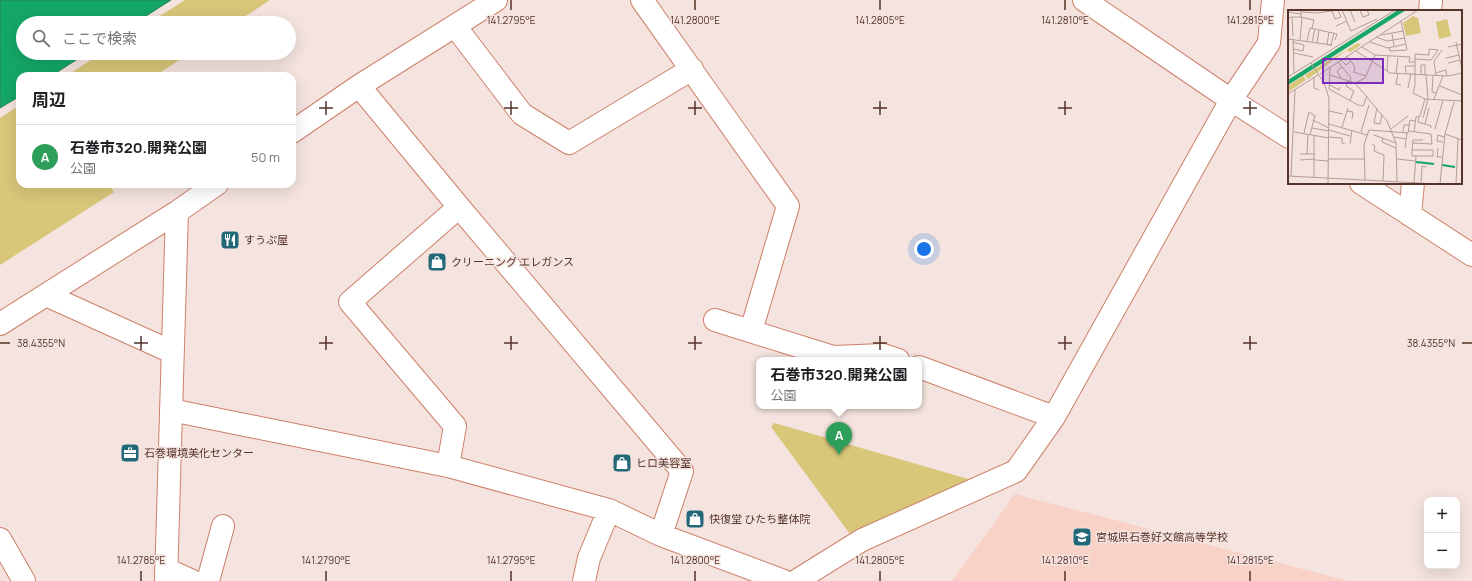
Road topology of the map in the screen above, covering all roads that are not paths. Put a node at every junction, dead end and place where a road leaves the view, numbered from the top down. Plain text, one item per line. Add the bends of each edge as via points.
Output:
1 (496, 0) edge
2 (642, 0) edge
3 (1084, 0) edge
4 (1273, 0) edge
5 (1431, 0) edge
6 (1430, 10) edge
7 (455, 26) junction
8 (692, 69) junction
9 (359, 86) junction
10 (1231, 100) junction
11 (296, 129) edge
12 (1288, 136) edge
13 (1363, 184) edge
14 (1413, 184) edge
15 (211, 188) edge
16 (459, 207) junction
17 (176, 212) junction
18 (1410, 214) junction
19 (1472, 255) edge
20 (46, 295) junction
21 (715, 320) dead end
22 (0, 324) edge
23 (751, 332) junction
24 (172, 352) junction
25 (833, 357) edge
26 (833, 357) edge
27 (890, 357) edge
28 (922, 368) edge
29 (171, 410) junction
30 (1054, 416) junction
31 (448, 466) junction
32 (609, 510) junction
33 (224, 526) dead end
34 (661, 535) junction
35 (0, 539) edge
36 (166, 575) edge
37 (24, 581) edge
38 (192, 581) edge
39 (208, 581) edge
40 (584, 581) edge
41 (784, 581) edge
42 (796, 581) edge

1 - 7 street
2 - 8 street
3 - 10 street
4 - 10 street via 1270,43
5 - 6 street
7 - 8 street via 522,114 569,143
7 - 9 street
8 - 23 street via 788,206
9 - 11 street
9 - 16 street
10 - 12 street
10 - 30 street
13 - 18 street
14 - 18 street
15 - 17 street
16 - 31 street via 350,302 455,426
16 - 34 street via 682,470
17 - 20 street
17 - 24 street
18 - 19 street
20 - 22 street
20 - 24 street
21 - 23 street
23 - 25 street
24 - 29 street
26 - 27 street via 883,354
28 - 30 street
29 - 31 street
29 - 36 street
30 - 42 street via 1016,472 862,540
31 - 32 street
32 - 34 street
32 - 40 street via 589,558
33 - 39 street
34 - 41 street
35 - 37 street
36 - 38 street

